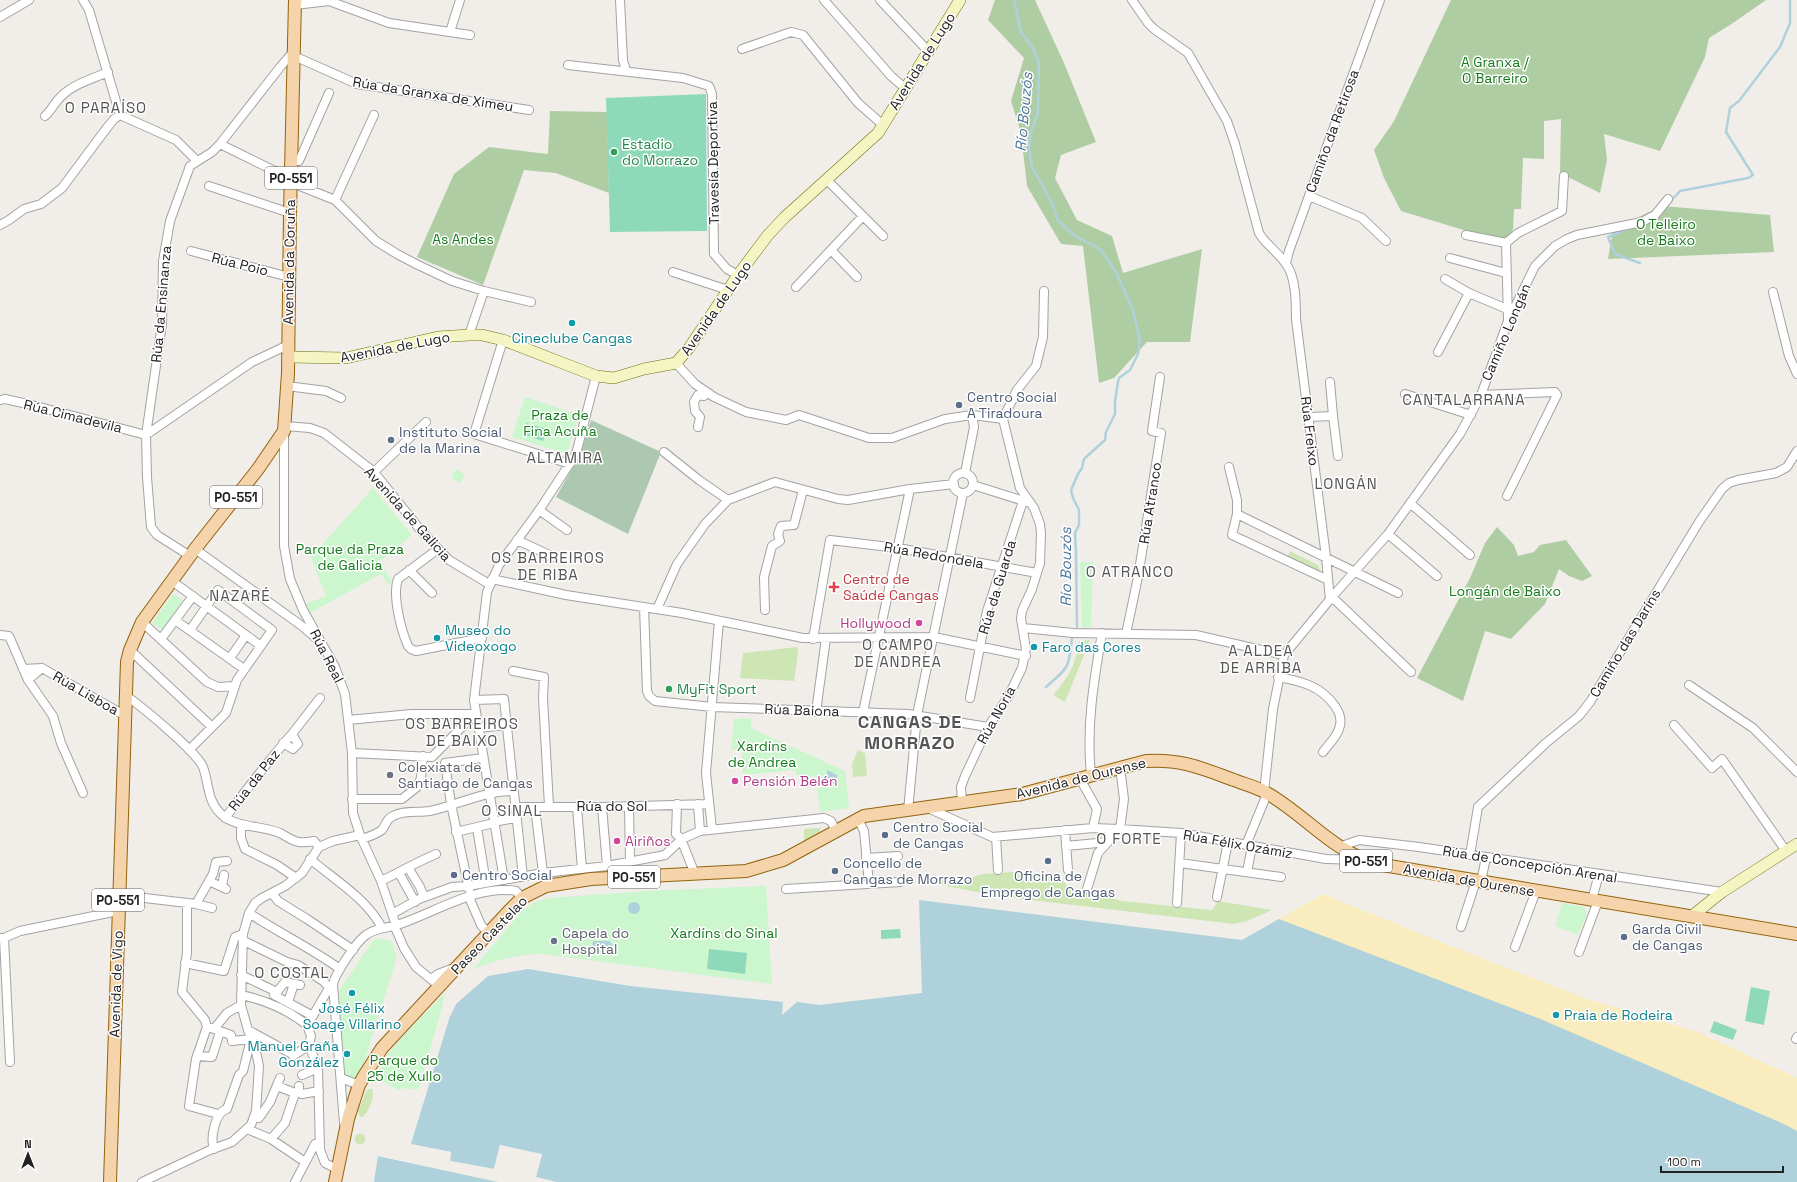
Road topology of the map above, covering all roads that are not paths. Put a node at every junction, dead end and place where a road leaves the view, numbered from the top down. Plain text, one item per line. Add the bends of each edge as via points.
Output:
1 (29, 0) edge
2 (83, 0) edge
3 (460, 0) edge
4 (620, 0) edge
5 (824, 0) edge
6 (880, 0) edge
7 (960, 0) edge
8 (1132, 0) edge
9 (1380, 0) edge
10 (295, 3) edge
11 (0, 18) edge
12 (450, 32) junction
13 (470, 35) dead end
14 (742, 49) dead end
15 (928, 52) junction
16 (294, 54) junction
17 (568, 65) dead end
18 (626, 71) junction
19 (108, 72) junction
20 (906, 89) junction
21 (329, 93) dead end
22 (529, 110) dead end
23 (120, 115) junction
24 (374, 115) dead end
25 (45, 116) dead end
26 (882, 125) junction
27 (220, 144) junction
28 (197, 161) junction
29 (291, 161) junction
30 (1564, 176) dead end
31 (290, 180) junction
32 (827, 180) junction
33 (209, 186) dead end
34 (1309, 196) junction
35 (1668, 199) dead end
36 (335, 200) junction
37 (290, 213) junction
38 (863, 216) junction
39 (0, 225) edge
40 (1466, 235) dead end
41 (883, 236) dead end
42 (1386, 241) dead end
43 (1506, 243) junction
44 (831, 250) junction
45 (191, 251) dead end
46 (1450, 258) dead end
47 (1286, 263) junction
48 (673, 272) dead end
49 (1506, 273) junction
50 (738, 275) junction
51 (289, 277) junction
52 (857, 277) dead end
53 (1445, 279) dead end
54 (796, 287) dead end
55 (728, 290) junction
56 (484, 291) junction
57 (1044, 291) dead end
58 (1773, 292) dead end
59 (1469, 293) junction
60 (531, 302) dead end
61 (1507, 309) junction
62 (1508, 321) junction
63 (469, 335) junction
64 (503, 340) junction
65 (288, 351) junction
66 (1438, 352) dead end
67 (676, 363) junction
68 (1797, 374) edge
69 (596, 376) junction
70 (1160, 377) dead end
71 (1330, 382) dead end
72 (287, 386) junction
73 (707, 393) junction
74 (1405, 394) dead end
75 (1480, 395) junction
76 (341, 398) dead end
77 (0, 400) edge
78 (972, 415) junction
79 (1471, 415) junction
80 (1333, 416) junction
81 (1309, 417) junction
82 (1003, 419) junction
83 (426, 422) dead end
84 (698, 427) dead end
85 (285, 428) junction
86 (146, 435) junction
87 (1797, 451) edge
88 (664, 452) dead end
89 (1338, 456) dead end
90 (570, 464) junction
91 (1229, 467) dead end
92 (374, 472) junction
93 (965, 473) junction
94 (954, 484) junction
95 (973, 485) junction
96 (910, 489) junction
97 (803, 490) junction
98 (963, 492) junction
99 (1507, 496) dead end
100 (728, 500) junction
101 (1027, 502) junction
102 (1410, 503) junction
103 (539, 510) junction
104 (1237, 514) junction
105 (567, 530) dead end
106 (1388, 534) junction
107 (517, 540) junction
108 (438, 548) junction
109 (898, 548) junction
110 (193, 553) junction
111 (1470, 555) dead end
112 (950, 557) junction
113 (1326, 558) junction
114 (558, 559) dead end
115 (1003, 567) junction
116 (409, 570) junction
117 (1355, 572) junction
118 (1037, 573) junction
119 (1437, 576) dead end
120 (1328, 580) junction
121 (172, 581) junction
122 (490, 582) junction
123 (432, 592) dead end
124 (1398, 594) dead end
125 (193, 596) junction
126 (1331, 598) junction
127 (207, 607) junction
128 (644, 607) junction
129 (657, 609) junction
130 (765, 610) dead end
131 (176, 620) junction
132 (719, 621) junction
133 (142, 622) junction
134 (1023, 628) junction
135 (190, 630) junction
136 (1102, 633) junction
137 (1126, 634) junction
138 (0, 635) edge
139 (246, 635) junction
140 (878, 636) junction
141 (934, 637) junction
142 (482, 638) junction
143 (814, 638) junction
144 (826, 638) junction
145 (161, 639) junction
146 (322, 644) junction
147 (261, 646) junction
148 (980, 646) junction
149 (130, 650) junction
150 (1284, 655) junction
151 (1026, 656) junction
152 (230, 658) junction
153 (23, 668) junction
154 (45, 669) junction
155 (244, 669) junction
156 (513, 671) dead end
157 (1411, 672) dead end
158 (1278, 677) junction
159 (28, 680) junction
160 (1689, 685) dead end
161 (235, 686) junction
162 (125, 695) junction
163 (320, 698) dead end
164 (970, 698) dead end
165 (474, 700) junction
166 (712, 707) junction
167 (816, 712) junction
168 (863, 712) junction
169 (476, 714) junction
170 (917, 714) junction
171 (124, 715) junction
172 (348, 720) junction
173 (506, 725) junction
174 (1674, 725) dead end
175 (212, 727) junction
176 (988, 727) junction
177 (478, 728) junction
178 (292, 734) junction
179 (284, 743) junction
180 (190, 750) junction
181 (1323, 752) dead end
182 (352, 753) junction
183 (422, 756) junction
184 (432, 757) junction
185 (483, 758) junction
186 (445, 763) junction
187 (1120, 767) junction
188 (1797, 772) edge
189 (1091, 774) junction
190 (1079, 777) junction
191 (513, 791) junction
192 (83, 793) dead end
193 (489, 793) junction
194 (1266, 793) junction
195 (352, 799) junction
196 (962, 802) junction
197 (451, 804) junction
198 (677, 804) junction
199 (698, 804) junction
200 (708, 804) junction
201 (549, 806) junction
202 (515, 807) junction
203 (535, 807) junction
204 (577, 807) junction
205 (602, 807) junction
206 (629, 807) junction
207 (928, 808) junction
208 (908, 811) junction
209 (861, 817) junction
210 (225, 818) junction
211 (516, 818) junction
212 (494, 823) junction
213 (241, 824) junction
214 (477, 828) junction
215 (1093, 828) junction
216 (712, 829) junction
217 (1110, 829) junction
218 (1120, 829) junction
219 (1065, 830) junction
220 (700, 831) junction
221 (836, 831) junction
222 (456, 832) junction
223 (1181, 833) junction
224 (679, 836) junction
225 (361, 837) junction
226 (994, 837) junction
227 (1108, 842) junction
228 (1228, 842) junction
229 (1797, 844) edge
230 (1066, 846) junction
231 (1249, 846) junction
232 (319, 847) junction
233 (1339, 847) junction
234 (1786, 851) junction
235 (436, 854) dead end
236 (1470, 854) junction
237 (898, 856) dead end
238 (1486, 857) junction
239 (866, 858) junction
240 (310, 859) junction
241 (1362, 860) junction
242 (227, 861) dead end
243 (630, 862) junction
244 (1180, 863) junction
245 (606, 866) junction
246 (1222, 868) junction
247 (409, 869) junction
248 (582, 869) junction
249 (998, 870) dead end
250 (1068, 870) dead end
251 (543, 872) junction
252 (1247, 872) junction
253 (399, 873) junction
254 (695, 874) junction
255 (1599, 874) junction
256 (224, 875) dead end
257 (522, 877) junction
258 (1281, 877) dead end
259 (296, 878) junction
260 (504, 880) junction
261 (209, 881) junction
262 (381, 881) junction
263 (900, 882) dead end
264 (1478, 882) junction
265 (486, 883) junction
266 (869, 884) junction
267 (468, 886) junction
268 (786, 889) dead end
269 (1087, 889) dead end
270 (1536, 891) junction
271 (272, 892) junction
272 (1722, 892) junction
273 (119, 895) junction
274 (470, 896) junction
275 (424, 897) junction
276 (1217, 897) dead end
277 (522, 898) junction
278 (1595, 901) junction
279 (415, 902) junction
280 (1177, 902) dead end
281 (187, 903) junction
282 (196, 904) junction
283 (212, 908) dead end
284 (118, 911) junction
285 (249, 913) junction
286 (392, 914) junction
287 (1692, 916) junction
288 (395, 925) junction
289 (1461, 927) dead end
290 (382, 928) junction
291 (488, 933) junction
292 (1797, 934) edge
293 (2, 938) edge
294 (244, 938) junction
295 (1515, 947) dead end
296 (353, 950) junction
297 (1579, 952) dead end
298 (185, 963) junction
299 (340, 969) junction
300 (241, 976) junction
301 (435, 983) junction
302 (331, 989) junction
303 (275, 991) junction
304 (241, 996) junction
305 (267, 1002) junction
306 (288, 1002) junction
307 (241, 1005) junction
308 (313, 1016) junction
309 (307, 1025) junction
310 (214, 1029) junction
311 (248, 1030) junction
312 (251, 1039) junction
313 (309, 1045) junction
314 (197, 1056) junction
315 (10, 1062) dead end
316 (318, 1068) junction
317 (302, 1075) dead end
318 (280, 1078) dead end
319 (341, 1078) junction
320 (359, 1085) junction
321 (277, 1086) junction
322 (297, 1090) junction
323 (319, 1091) junction
324 (218, 1114) junction
325 (255, 1117) junction
326 (346, 1124) junction
327 (246, 1131) junction
328 (271, 1139) junction
329 (320, 1144) junction
330 (214, 1149) junction
331 (305, 1162) junction
332 (337, 1169) junction
333 (110, 1182) edge
334 (142, 1182) edge
335 (295, 1182) edge
336 (335, 1182) edge

1 - 11 street
2 - 19 street via 89,10
3 - 12 street
4 - 18 street
5 - 20 street via 891,76
6 - 15 street
7 - 15 street, Avenida de Lugo
8 - 47 street via 1154,29 1188,53 1227,121 1236,144 1259,233 1265,243
9 - 34 street, Camiño da Retirosa
10 - 12 street via 329,1 389,23
10 - 16 main road, Avenida da Coruña / PO-551
12 - 13 street
14 - 26 street via 791,32 803,36 858,103
15 - 20 street, Avenida de Lugo
16 - 22 street, Rúa da Granxa de Ximeu via 356,84
16 - 27 street, Rúa da Ensinanza via 281,66
16 - 29 main road, Avenida da Coruña / PO-551
17 - 18 street, Travesía Deportiva
18 - 50 street, Travesía Deportiva via 683,78 709,86 712,94 714,254 727,269
19 - 23 street
19 - 25 street via 73,86
20 - 26 street, Avenida de Lugo
21 - 29 street via 299,161
23 - 28 street via 176,140
23 - 39 street via 106,129 62,188 42,204 24,209
24 - 36 street
26 - 32 street, Avenida de Lugo via 868,143
27 - 28 street, Rúa da Ensinanza
27 - 31 street
28 - 86 street, Rúa da Ensinanza via 190,166 173,213 163,261 162,324
29 - 31 main road, Avenida da Coruña / PO-551
30 - 43 street via 1562,211 1518,233
31 - 36 street
31 - 37 main road, Avenida da Coruña / PO-551
32 - 38 street
32 - 50 street, Avenida de Lugo via 768,235
33 - 37 street
34 - 42 street via 1362,218
34 - 47 street, Camiño da Retirosa
35 - 62 street, Camiño Longán via 1655,215 1642,222 1577,235 1555,246 1535,266
36 - 56 street via 376,241 396,254 452,281
37 - 51 main road, Avenida da Coruña / PO-551
38 - 41 street
38 - 44 street
40 - 43 street
43 - 49 street
44 - 52 street
44 - 54 street
45 - 51 street, Rúa Poio
46 - 49 street
47 - 81 street, Rúa Freixo via 1295,291 1296,319
48 - 55 street
49 - 61 street
50 - 55 street, Avenida de Lugo
51 - 65 main road, Avenida da Coruña / PO-551
53 - 59 street
55 - 67 street, Avenida de Lugo
56 - 60 street
56 - 63 street
57 - 82 street via 1043,337 1036,366 1016,390
58 - 68 street via 1789,356
59 - 61 street
59 - 66 street
61 - 62 street
62 - 75 street, Camiño Longán
63 - 64 street, Avenida de Lugo
63 - 65 street, Avenida de Lugo via 438,337 346,358
64 - 69 street, Avenida de Lugo
64 - 90 street via 474,434
65 - 72 main road, PO-551
65 - 86 street via 252,362
67 - 69 street, Avenida de Lugo via 614,378
67 - 73 street via 694,384
69 - 90 street via 576,454
70 - 137 street, Rúa Atranco via 1152,431 1161,433 1138,577
71 - 80 street
72 - 76 street via 326,391
72 - 85 main road, PO-551
73 - 78 street via 746,412 786,420 799,415 869,438 892,438 945,419
73 - 84 street via 704,396 698,395 694,402 695,411 700,417
74 - 79 street
75 - 79 street, Camiño Longán
75 - 99 street via 1555,392 1557,395
77 - 86 street, Rúa Cimadevila via 32,405
78 - 82 street
78 - 93 street via 974,427
79 - 102 street, Camiño Longán
80 - 81 street
80 - 89 street
81 - 113 street, Rúa Freixo
82 - 101 street, Rúa Noria via 1020,488
83 - 92 street
85 - 92 street, Avenida de Galicia via 310,428 324,433
85 - 110 main road, PO-551 via 258,469
85 - 146 street, Rúa Real via 285,558 290,579 303,610
86 - 110 street, Rúa da Ensinanza via 151,527 157,535
87 - 236 street, Camiño das Daríns via 1787,467 1776,473 1738,480 1722,489 1699,522 1590,702 1579,716 1478,806
88 - 100 street
90 - 103 street
91 - 104 street via 1237,500
92 - 108 street, Avenida de Galicia
93 - 94 street via 958,474
93 - 95 street via 971,477
94 - 96 street
94 - 98 street via 958,491
95 - 98 street via 970,490
95 - 101 street
96 - 97 street via 858,499 838,499
96 - 109 street
97 - 100 street via 775,482
97 - 130 street via 794,525 781,526 778,534 780,541 772,546 764,577
98 - 112 street
100 - 129 street via 705,524 677,564
101 - 115 street, Rúa da Guarda
101 - 118 street, Rúa Noria via 1037,515 1042,533
102 - 106 street, Camiño Longán
102 - 111 street
103 - 105 street
103 - 107 street
104 - 113 street
104 - 120 street via 1232,535
106 - 117 street, Camiño Longán
106 - 119 street
107 - 114 street
107 - 122 street
108 - 116 street
108 - 122 street, Avenida de Galicia via 449,560
109 - 112 street, Rúa Redondela
109 - 140 street
109 - 143 street, Rúa Redondela via 830,540
110 - 121 main road, PO-551
110 - 146 street, Rúa da Ensinanza via 302,626
112 - 115 street, Rúa Redondela
112 - 141 street
113 - 117 street
113 - 120 street, Rúa Freixo
115 - 118 street, Rúa Redondela
115 - 148 street, Rúa da Guarda via 987,611
116 - 123 street
116 - 142 street via 398,579 395,590 406,641 411,650
117 - 124 street
117 - 126 street, Camiño Longán
118 - 134 street, Rúa Noria via 1022,611
120 - 126 street, Rúa Freixo
121 - 125 street
121 - 133 main road, PO-551
122 - 128 street, Avenida de Galicia
122 - 142 street
125 - 127 street
125 - 131 street
126 - 150 street, Camiño Longán
126 - 157 street
127 - 135 street
127 - 139 street
127 - 147 street via 218,590 272,630
128 - 129 street, Avenida de Galicia
128 - 166 street, Rúa Baiona via 647,691 653,700
129 - 132 street, Avenida de Galicia
131 - 135 street
131 - 145 street
132 - 143 street, Avenida de Galicia
132 - 166 street
133 - 145 street
133 - 149 main road, Avenida de Vigo / PO-551
134 - 136 street
134 - 151 street, Rúa Noria
135 - 152 street
136 - 137 street
136 - 189 street via 1090,706
137 - 150 street via 1196,635
138 - 153 street via 9,636
139 - 147 street
139 - 152 street
140 - 141 street, Avenida de Galicia
140 - 144 street, Avenida de Galicia
140 - 168 street
141 - 148 street, Avenida de Galicia
141 - 170 street
142 - 165 street
143 - 144 street, Avenida de Galicia
144 - 167 street
145 - 161 street via 207,682 218,687
146 - 172 street, Rúa Real via 346,694
147 - 155 street
148 - 151 street, Avenida de Galicia
148 - 164 street, Rúa da Guarda
149 - 162 main road, Avenida de Vigo / PO-551
149 - 175 street
150 - 158 street
151 - 176 street, Rúa Noria via 1008,697
152 - 155 street
153 - 154 street
153 - 159 street
154 - 159 street
154 - 171 street, Rúa Lisboa
155 - 161 street
156 - 201 street via 544,676
158 - 181 street via 1302,682 1322,692 1339,713 1339,731
158 - 194 street
159 - 192 street via 53,716 60,743
160 - 188 street via 1753,728
161 - 175 street via 229,708
162 - 171 main road, Avenida de Vigo / PO-551
162 - 180 street
163 - 178 street
165 - 169 street
165 - 173 street via 504,699
166 - 167 street, Rúa Baiona
166 - 200 street via 706,773
167 - 168 street, Rúa Baiona
168 - 170 street, Rúa Baiona
169 - 172 street via 412,714
169 - 177 street
169 - 184 street
170 - 176 street, Rúa Baiona
170 - 208 street
171 - 273 main road, Avenida de Vigo / PO-551
172 - 182 street, Rúa Real
173 - 177 street
173 - 191 street
174 - 234 street via 1712,768 1722,759
175 - 180 street
176 - 196 street, Rúa Noria via 961,787
177 - 185 street
178 - 179 street, Rúa da Paz
178 - 179 street, Rúa da Paz via 298,744 293,749
179 - 210 street, Rúa da Paz
180 - 210 street via 203,768 213,804
182 - 183 street
182 - 195 street, Rúa Real
183 - 184 street
183 - 195 street via 421,778 417,787 402,799
184 - 186 street
185 - 186 street
185 - 193 street
186 - 197 street
187 - 189 main road, Avenida de Ourense / PO-551
187 - 194 main road, Avenida de Ourense / PO-551 via 1146,760 1188,763
187 - 218 street via 1124,798
189 - 190 main road, Avenida de Ourense / PO-551
190 - 196 main road, Avenida de Ourense / PO-551 via 1022,794
190 - 215 street via 1097,809
191 - 193 street
191 - 202 street
193 - 197 street
193 - 212 street
194 - 231 street
194 - 233 main road, Avenida de Ourense / PO-551
195 - 225 street, Rúa Real via 353,813
196 - 207 main road, Avenida de Ourense / PO-551
197 - 222 street
197 - 225 street via 427,811 394,815 387,820 381,831
198 - 199 street, Rúa do Sol
198 - 206 street, Rúa do Sol
198 - 224 street
199 - 200 street, Rúa do Sol
199 - 220 street
200 - 216 street
201 - 203 street, Rúa do Sol
201 - 204 street, Rúa do Sol
202 - 203 street, Rúa do Sol
202 - 211 street
203 - 251 street
204 - 205 street, Rúa do Sol
204 - 248 street
205 - 206 street, Rúa do Sol
205 - 245 street
206 - 243 street
207 - 208 main road, Avenida de Ourense / PO-551
207 - 226 street
208 - 209 main road, PO-551
209 - 221 main road, Paseo Castelao / PO-551
209 - 239 street
210 - 213 street
211 - 212 street
211 - 257 street
212 - 214 street
212 - 260 street
213 - 232 street via 273,831 298,842 314,841
213 - 259 street via 241,838 245,849
214 - 222 street
214 - 265 street
215 - 217 street, Rúa Félix Ozámiz
215 - 219 street, Rúa Félix Ozámiz
216 - 220 street
216 - 221 street via 824,818 831,821
217 - 218 street, Rúa Félix Ozámiz
217 - 227 street
218 - 223 street, Rúa Félix Ozámiz
219 - 226 street, Rúa Félix Ozámiz
219 - 230 street
220 - 224 street
221 - 254 main road, Paseo Castelao / PO-551 via 772,864 746,871
222 - 267 street
223 - 228 street, Rúa Félix Ozámiz
223 - 244 street
224 - 243 street via 666,855
224 - 254 street
225 - 232 street via 333,841
225 - 262 street, Rúa Real
226 - 249 street
227 - 230 street
227 - 269 street via 1098,853
228 - 231 street, Rúa Félix Ozámiz
228 - 246 street
229 - 234 street
230 - 250 street
231 - 241 street, Rúa Félix Ozámiz via 1326,859
231 - 252 street
232 - 240 street
233 - 236 street, Rúa de Concepción Arenal via 1359,840
233 - 241 main road, Avenida de Ourense / PO-551
234 - 272 street
235 - 247 street via 415,863
236 - 238 street, Rúa de Concepción Arenal
237 - 239 street
238 - 255 street, Rúa de Concepción Arenal
238 - 264 street
239 - 266 street
240 - 259 street
240 - 290 street via 366,905
241 - 264 main road, Avenida de Ourense / PO-551
242 - 261 street via 216,862
243 - 245 street
244 - 246 street
244 - 280 street
245 - 248 street
246 - 252 street
246 - 276 street
247 - 253 street
247 - 275 street
248 - 251 street
251 - 257 street
252 - 258 street
253 - 262 street
253 - 279 street
254 - 277 main road, Paseo Castelao / PO-551 via 560,883
255 - 272 street, Rúa de Concepción Arenal
255 - 278 street
256 - 261 street via 224,888
257 - 260 street
259 - 271 street
260 - 265 street
261 - 282 street
262 - 286 street, Rúa Real
263 - 266 street
264 - 270 main road, Avenida de Ourense / PO-551
264 - 289 street
265 - 267 street
266 - 268 street
267 - 274 street
267 - 275 street via 442,890
270 - 278 main road, Avenida de Ourense / PO-551
270 - 295 street
271 - 285 street via 255,903
271 - 296 street via 278,902
272 - 287 street
273 - 281 street
273 - 284 main road, Avenida de Vigo / PO-551
274 - 277 street via 506,889 516,891
274 - 288 street
274 - 291 street via 481,925
275 - 279 street
277 - 291 main road, Paseo Castelao / PO-551
278 - 287 main road, Avenida de Ourense / PO-551
278 - 297 street
279 - 286 street
281 - 282 street
281 - 298 street
282 - 283 street
284 - 293 street via 20,931
284 - 333 main road, Avenida de Vigo / PO-551
285 - 294 street
285 - 299 street
286 - 288 street, Rúa Real
287 - 292 main road, Avenida de Ourense / PO-551
288 - 290 street
288 - 301 street, Rúa Real via 406,952 416,967
290 - 296 street via 364,936
291 - 301 main road, Paseo Castelao / PO-551 via 457,967
293 - 315 street
294 - 298 street via 236,937 224,971
294 - 300 street
294 - 302 street via 287,962 298,965
296 - 299 street
298 - 310 street via 182,992
299 - 302 street
300 - 303 street
300 - 304 street
301 - 320 main road, PO-551 via 382,1048
302 - 308 street
302 - 319 street
303 - 305 street
303 - 306 street via 274,995
303 - 306 street via 285,982 297,985
304 - 305 street
304 - 307 street
305 - 309 street
306 - 308 street
307 - 310 street via 227,1013
307 - 311 street
308 - 309 street
309 - 313 street via 311,1036
310 - 312 street via 231,1035 232,1041
310 - 314 street
310 - 314 street via 212,1057
311 - 312 street
311 - 313 street via 293,1055
312 - 324 street via 243,1071 230,1104
312 - 325 street via 259,1066
313 - 316 street
314 - 324 street via 189,1106
316 - 317 street
316 - 323 street
318 - 321 street
319 - 320 street
319 - 326 street
320 - 326 main road, PO-551
321 - 322 street
321 - 325 street via 263,1113 259,1118
322 - 323 street via 302,1094
322 - 328 street via 285,1123
323 - 329 street
324 - 330 street via 211,1142
325 - 327 street
326 - 332 main road, PO-551
327 - 328 street
327 - 330 street via 232,1142
328 - 331 street
329 - 331 street via 315,1144
329 - 332 street via 325,1164
330 - 334 street
331 - 335 street
332 - 336 main road, PO-551

